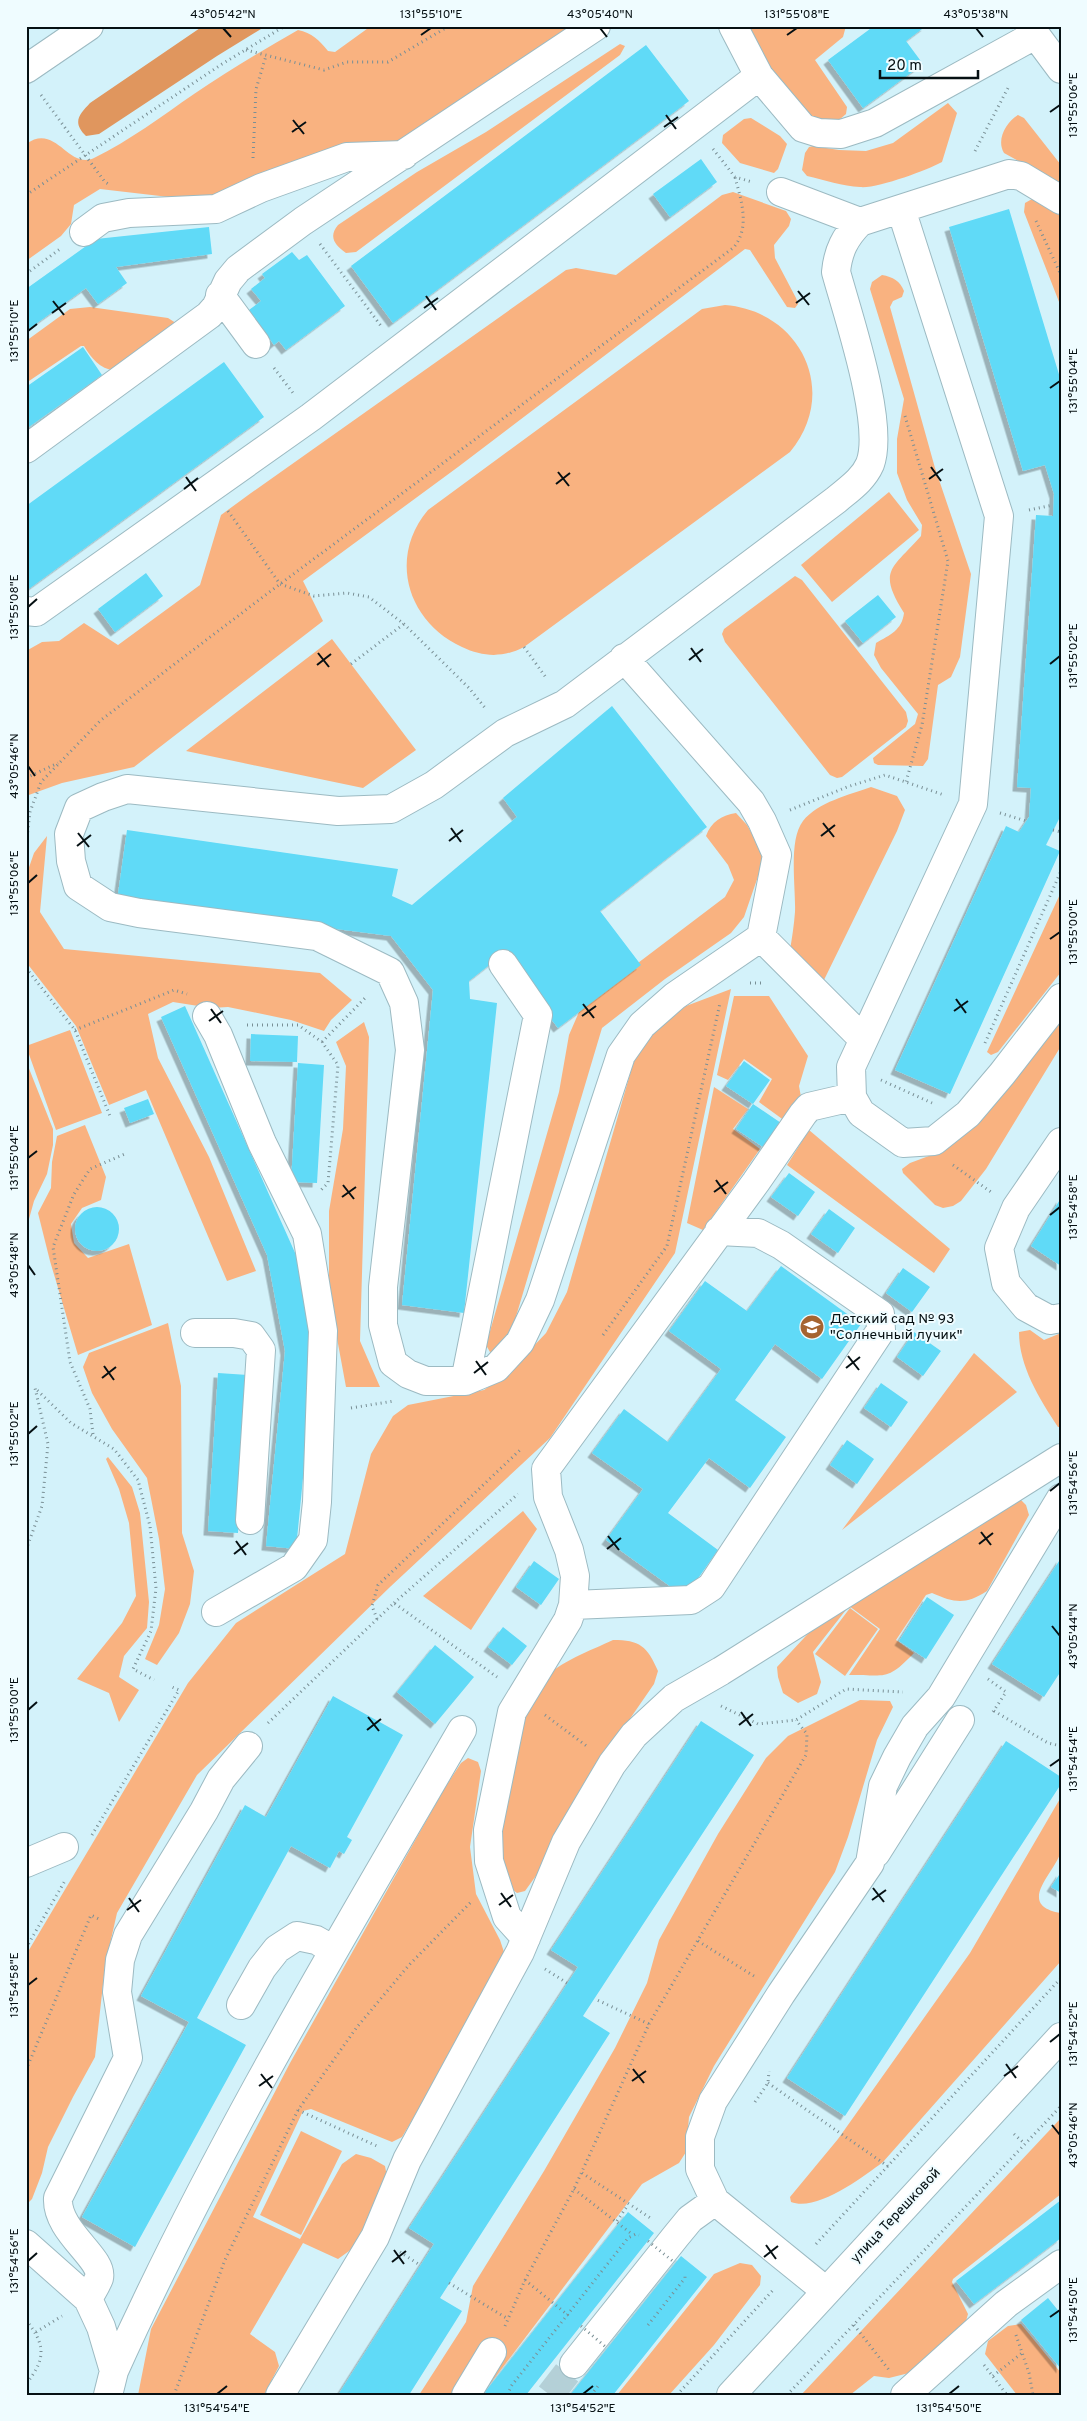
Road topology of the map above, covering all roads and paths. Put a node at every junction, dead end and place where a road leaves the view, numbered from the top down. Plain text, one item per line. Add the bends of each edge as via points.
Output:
1 (89, 26) edge
2 (285, 26) edge
3 (449, 26) edge
4 (596, 26) edge
5 (733, 26) edge
6 (1032, 31) edge
7 (246, 50) junction
8 (266, 56) junction
9 (1061, 68) edge
10 (26, 69) edge
11 (759, 76) junction
12 (1011, 82) dead end
13 (57, 116) dead end
14 (712, 148) dead end
15 (85, 154) junction
16 (404, 155) junction
17 (735, 177) junction
18 (105, 182) dead end
19 (753, 182) dead end
20 (261, 188) junction
21 (781, 192) dead end
22 (954, 192) junction
23 (26, 195) edge
24 (1061, 200) edge
25 (901, 209) junction
26 (1034, 218) dead end
27 (303, 221) junction
28 (860, 222) junction
29 (84, 232) joint
30 (26, 274) edge
31 (1061, 275) edge
32 (220, 294) junction
33 (256, 344) joint
34 (399, 350) junction
35 (904, 413) dead end
36 (311, 417) junction
37 (26, 449) edge
38 (211, 488) junction
39 (280, 584) junction
40 (26, 611) edge
41 (404, 624) junction
42 (524, 647) dead end
43 (624, 658) junction
44 (351, 664) dead end
45 (470, 688) dead end
46 (564, 704) junction
47 (61, 761) junction
48 (26, 778) edge
49 (906, 782) junction
50 (972, 804) junction
51 (762, 821) junction
52 (1053, 830) dead end
53 (1061, 832) edge
54 (26, 847) edge
55 (1061, 871) edge
56 (761, 937) junction
57 (503, 964) dead end
58 (26, 968) edge
59 (390, 972) junction
60 (797, 974) junction
61 (749, 983) dead end
62 (721, 997) dead end
63 (1061, 998) edge
64 (212, 1026) junction
65 (75, 1030) junction
66 (863, 1039) junction
67 (322, 1042) junction
68 (982, 1050) dead end
69 (873, 1076) dead end
70 (852, 1097) junction
71 (933, 1104) dead end
72 (110, 1116) dead end
73 (1061, 1142) edge
74 (127, 1153) dead end
75 (952, 1164) dead end
76 (978, 1184) dead end
77 (291, 1203) junction
78 (718, 1231) junction
79 (1061, 1318) edge
80 (195, 1333) dead end
81 (599, 1340) dead end
82 (453, 1381) junction
83 (320, 1414) junction
84 (93, 1435) junction
85 (523, 1447) dead end
86 (1061, 1458) edge
87 (546, 1469) junction
88 (1061, 1498) edge
89 (250, 1520) dead end
90 (26, 1550) edge
91 (394, 1603) junction
92 (573, 1605) junction
93 (216, 1612) dead end
94 (377, 1618) junction
95 (493, 1673) dead end
96 (154, 1680) dead end
97 (172, 1688) dead end
98 (941, 1697) junction
99 (521, 1698) junction
100 (714, 1703) dead end
101 (994, 1711) dead end
102 (796, 1720) junction
103 (960, 1720) dead end
104 (462, 1730) dead end
105 (248, 1746) joint
106 (1061, 1746) edge
107 (612, 1764) junction
108 (76, 1844) joint
109 (870, 1862) junction
110 (26, 1863) edge
111 (68, 1875) dead end
112 (496, 1884) junction
113 (91, 1915) dead end
114 (526, 1938) junction
115 (698, 1941) junction
116 (26, 1948) edge
117 (334, 1950) junction
118 (738, 1967) dead end
119 (1061, 1978) edge
120 (595, 1999) dead end
121 (241, 2005) dead end
122 (649, 2024) junction
123 (1061, 2037) edge
124 (26, 2070) edge
125 (768, 2083) dead end
126 (1061, 2106) edge
127 (298, 2110) junction
128 (352, 2134) dead end
129 (889, 2167) junction
130 (582, 2173) junction
131 (574, 2189) junction
132 (716, 2200) junction
133 (628, 2205) junction
134 (652, 2219) dead end
135 (617, 2221) junction
136 (633, 2234) junction
137 (26, 2244) edge
138 (675, 2263) dead end
139 (1061, 2264) edge
140 (795, 2266) junction
141 (524, 2280) junction
142 (449, 2283) dead end
143 (826, 2291) junction
144 (88, 2299) junction
145 (1006, 2304) junction
146 (568, 2315) junction
147 (508, 2319) junction
148 (26, 2320) edge
149 (854, 2325) junction
150 (965, 2341) junction
151 (607, 2348) dead end
152 (492, 2352) joint
153 (1022, 2353) junction
154 (574, 2364) tunnel mouth
155 (993, 2376) junction
156 (111, 2383) edge
157 (26, 2384) edge
158 (906, 2394) edge
159 (174, 2395) edge
160 (280, 2395) edge
161 (466, 2395) edge
162 (510, 2395) edge
163 (677, 2395) edge
164 (731, 2395) edge
165 (787, 2395) edge
166 (1007, 2395) edge
167 (1033, 2395) edge

1 - 10 main road
2 - 7 path
3 - 8 path via 388,62 347,62 324,70
4 - 16 main road
5 - 11 main road
6 - 9 main road
6 - 11 main road via 875,123 841,134 804,128
7 - 8 path
7 - 15 path
8 - 20 path via 256,89 252,156
11 - 34 main road
12 - 22 path
13 - 15 path
14 - 17 path
15 - 18 path
15 - 23 path
16 - 20 main road via 347,157
16 - 27 main road
17 - 19 path
17 - 39 path via 743,212 740,240 733,248
20 - 29 main road via 216,209 129,213 104,218
21 - 28 main road
22 - 24 main road via 1015,174
22 - 25 main road
25 - 28 main road
25 - 50 main road via 999,516
26 - 31 path
27 - 32 main road via 238,269
27 - 34 path
28 - 43 main road via 844,240 836,272 872,410 874,450 869,466 858,481 836,500
29 - 30 path
32 - 33 main road
32 - 37 main road via 209,315
33 - 36 path
34 - 36 main road
35 - 49 path via 948,561 922,725
36 - 38 main road
38 - 39 path
38 - 40 main road via 36,612
39 - 41 path via 314,596 347,593 370,597
39 - 47 path via 101,720
41 - 44 path
41 - 45 path
42 - 46 path
43 - 46 main road
43 - 51 main road via 751,802
46 - 59 main road via 505,733 434,785 391,809 338,811 127,789 79,808 69,834 71,861 78,886 110,907 139,914 317,936
47 - 48 path
47 - 54 path via 41,782 30,812
49 - 50 path
49 - 51 path via 885,775
50 - 66 main road
51 - 56 main road via 777,855
52 - 53 path
55 - 68 path
56 - 60 main road
56 - 82 main road via 675,996 642,1025 621,1055 540,1300 520,1342 496,1368
57 - 82 main road via 538,1014
58 - 65 path
59 - 67 path
59 - 82 main road via 404,1003 410,1050 383,1287 383,1325 394,1363 408,1374 426,1381
60 - 61 path via 777,983
60 - 66 main road
62 - 81 path via 667,1246
63 - 70 main road via 968,1114 934,1141 903,1143 861,1114
64 - 65 path via 194,997 174,990
64 - 67 path via 298,1026
64 - 77 main road
65 - 72 path
66 - 70 main road via 851,1067
67 - 77 path via 338,1064 328,1183 320,1191
69 - 71 path
70 - 78 main road via 809,1107
73 - 79 main road via 1016,1208 1000,1248 1006,1283 1026,1307 1050,1320
74 - 84 path via 90,1169 74,1194 53,1247 70,1362 90,1409
75 - 76 path
77 - 83 main road via 307,1234 323,1331
78 - 87 main road
78 - 92 main road via 758,1233 781,1245 880,1314 881,1330 711,1587 692,1600
80 - 89 main road via 251,1336 261,1350
82 - 83 path via 403,1399
83 - 93 main road via 313,1540 294,1567
84 - 90 path via 71,1423 35,1388 48,1444 42,1506
84 - 96 path via 114,1450 138,1480 150,1526 156,1588 151,1631 133,1669
85 - 94 path via 378,1585 372,1606
86 - 107 main road via 674,1698 634,1735
87 - 91 path
87 - 92 main road via 548,1497 569,1550 575,1576
88 - 98 main road
91 - 94 path
91 - 95 path
92 - 99 main road via 568,1620
94 - 105 path via 275,1715
97 - 108 path via 180,1690
98 - 102 path via 846,1689
98 - 109 main road via 915,1726 883,1786
99 - 107 path
99 - 112 main road via 512,1712 488,1830 489,1861
100 - 102 path via 758,1724
101 - 106 path
102 - 115 path via 807,1734 806,1755
103 - 109 main road
104 - 117 main road
105 - 144 main road via 221,1779 128,1935 120,1960 117,1992 128,2058 58,2198 57,2207 63,2224 96,2264 99,2277
107 - 114 main road via 566,1842
108 - 110 main road
109 - 132 main road via 713,2102 700,2137 700,2169
111 - 116 path
112 - 114 main road via 507,1917
112 - 127 path via 460,1912 409,1965 356,2027
113 - 124 path
114 - 160 main road via 407,2160 375,2237
115 - 118 path
115 - 122 path
117 - 121 main road via 316,1940 297,1936 277,1949
117 - 156 main road via 155,2280
119 - 129 path
120 - 122 path
122 - 130 path
123 - 143 main road, улица Терешковой
125 - 129 path
126 - 149 path
127 - 128 path
127 - 159 path via 225,2260
129 - 140 path
130 - 131 path
130 - 133 path
131 - 135 path
131 - 141 path
132 - 140 main road
132 - 154 main road via 690,2219
133 - 134 path
133 - 135 path
135 - 136 path
136 - 138 path, bridge via 641,2236
136 - 146 path
137 - 144 main road
139 - 145 main road
140 - 143 main road
140 - 163 path
141 - 146 path
141 - 147 path
142 - 147 path
143 - 164 main road, улица Терешковой
144 - 156 main road via 101,2327
145 - 150 main road
145 - 153 path
146 - 151 path, bridge
146 - 162 path via 512,2385
147 - 152 path
148 - 157 path via 41,2342 42,2358
149 - 158 path
149 - 165 path
150 - 155 path
150 - 158 main road
152 - 161 main road
153 - 155 path
153 - 167 path
155 - 166 path

